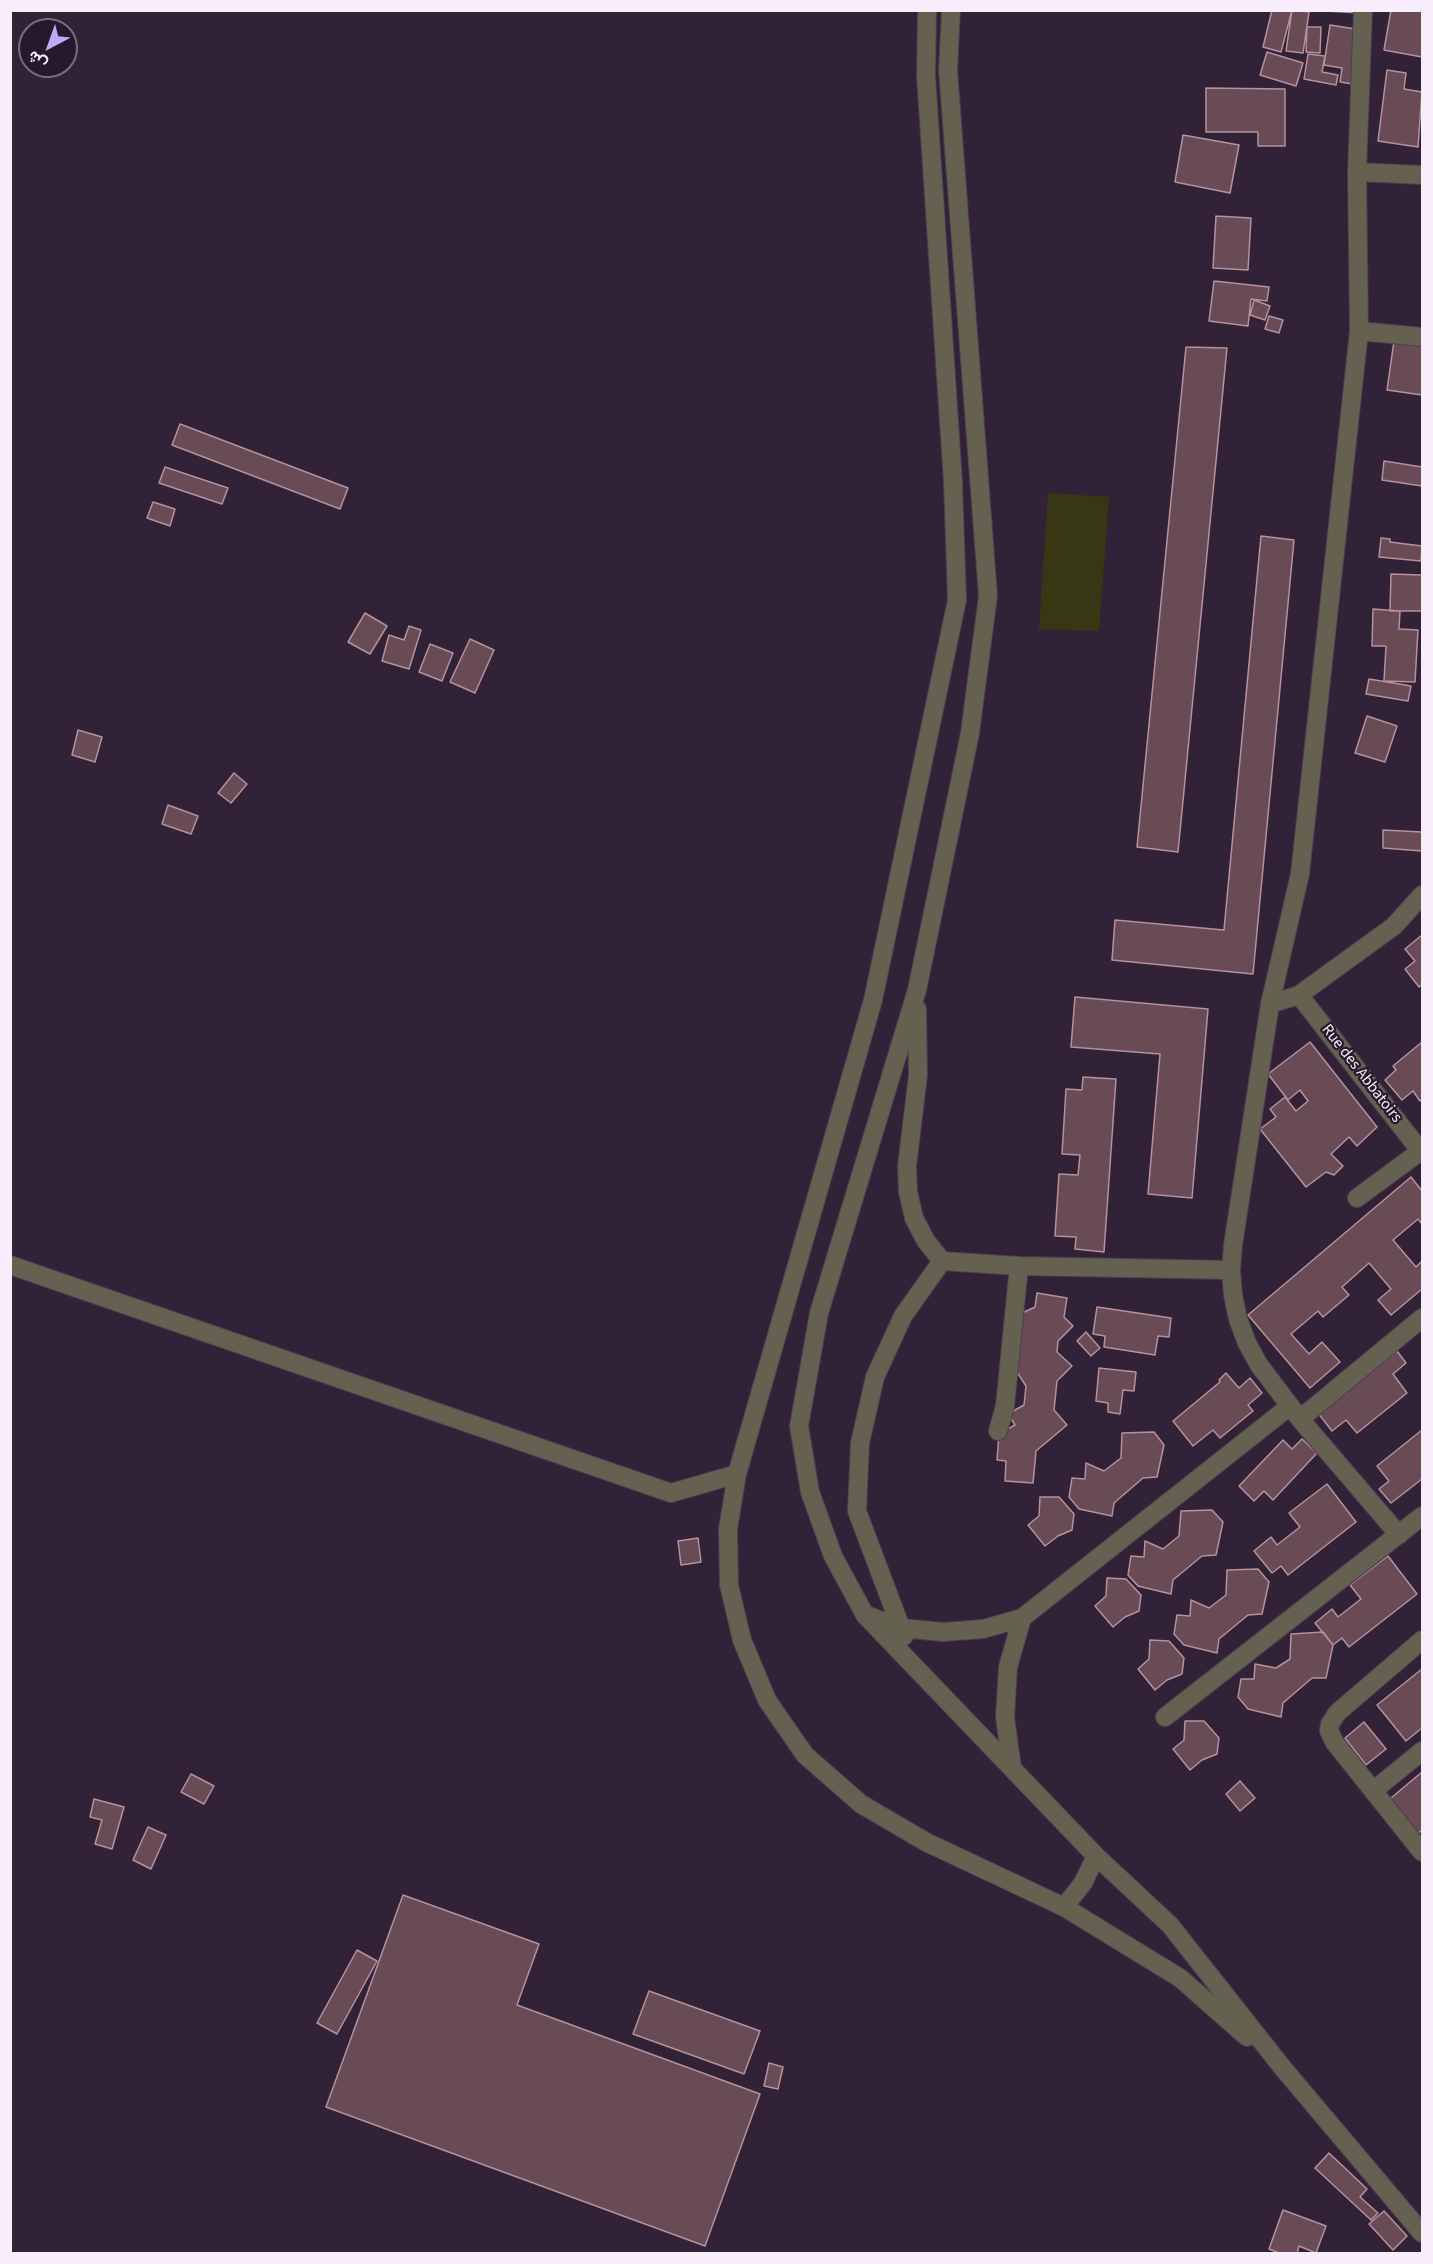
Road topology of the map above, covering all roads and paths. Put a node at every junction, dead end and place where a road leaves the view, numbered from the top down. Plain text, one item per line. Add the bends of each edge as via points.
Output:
1 (927, 10) edge
2 (951, 10) edge
3 (1363, 10) edge
4 (1358, 172) junction
5 (1422, 175) edge
6 (1359, 331) junction
7 (1422, 338) edge
8 (1422, 895) edge
9 (917, 990) junction
10 (1299, 995) junction
11 (1270, 1004) junction
12 (1422, 1151) edge
13 (1357, 1198) dead end
14 (942, 1261) junction
15 (10, 1265) edge
16 (1019, 1266) junction
17 (1231, 1270) junction
18 (1422, 1318) edge
19 (1295, 1412) junction
20 (998, 1431) dead end
21 (737, 1474) junction
22 (1422, 1516) edge
23 (1399, 1535) junction
24 (865, 1615) junction
25 (1022, 1618) junction
26 (901, 1628) junction
27 (1422, 1640) edge
28 (916, 1668) junction
29 (1165, 1717) dead end
30 (1422, 1751) edge
31 (1012, 1768) junction
32 (1373, 1791) junction
33 (1422, 1852) edge
34 (1096, 1856) junction
35 (1064, 1907) junction
36 (1282, 2067) junction
37 (1422, 2233) edge

1 - 21 street via 926,76 957,600 873,1000
2 - 9 street via 948,70 988,596 970,733
3 - 4 street
4 - 5 street
4 - 6 street
6 - 7 street
6 - 11 street via 1300,874
8 - 10 street via 1394,926
9 - 14 street via 918,1075 907,1166 908,1192 914,1218
9 - 24 street via 819,1313 799,1426 814,1503 833,1556
10 - 11 street
10 - 12 street, Rue des Abbatoirs
11 - 17 street
12 - 13 street
14 - 16 street
14 - 26 street via 903,1316 875,1377 860,1443 857,1511
15 - 21 street via 671,1493
16 - 17 street
16 - 20 street via 1005,1406
17 - 19 street via 1238,1319 1247,1343
18 - 19 street
19 - 23 street
19 - 25 street
21 - 35 street via 728,1529 729,1585 742,1640 767,1701 805,1755 861,1804 926,1842
22 - 23 street
23 - 29 street
24 - 26 street
24 - 28 street
25 - 26 street via 983,1629 943,1632
25 - 31 street via 1008,1667 1005,1718
26 - 28 street
27 - 32 street via 1337,1713 1330,1724 1331,1737
28 - 31 street
30 - 32 street
31 - 34 street
32 - 33 street
34 - 35 street via 1083,1883
34 - 36 street via 1170,1925
35 - 36 street via 1180,1978
36 - 37 street

